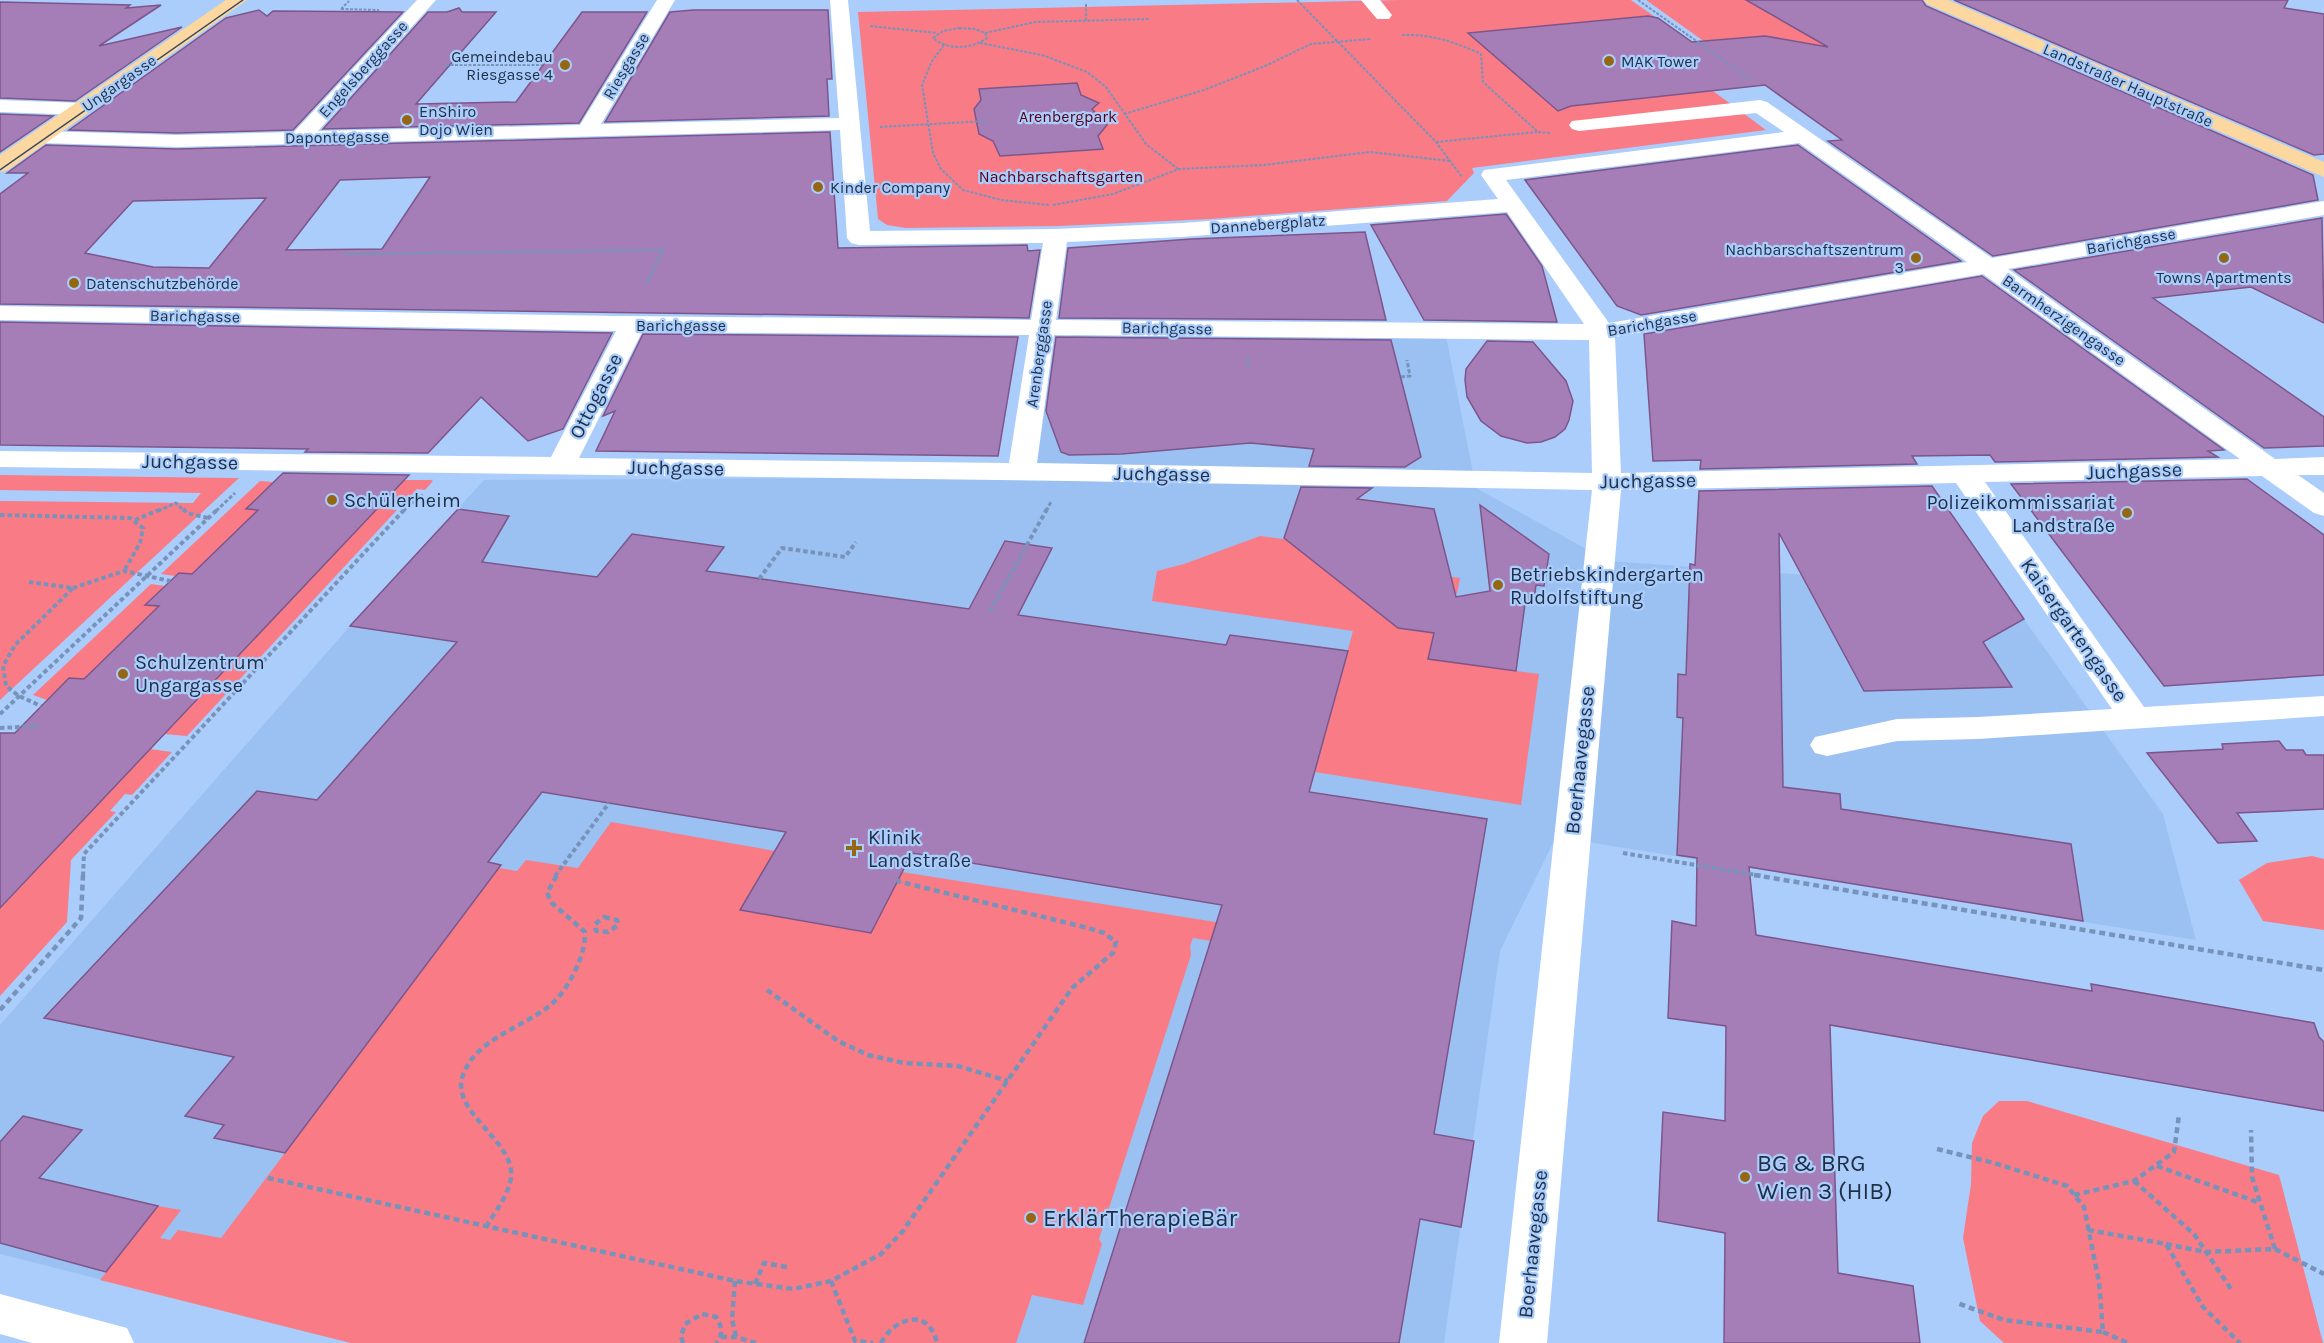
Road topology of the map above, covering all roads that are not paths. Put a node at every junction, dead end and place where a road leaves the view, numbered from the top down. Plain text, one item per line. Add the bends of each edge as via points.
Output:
1 (238, 0) edge
2 (427, 0) edge
3 (666, 0) edge
4 (839, 0) edge
5 (1370, 0) edge
6 (1933, 0) edge
7 (1383, 15) dead end
8 (0, 106) edge
9 (81, 109) junction
10 (849, 124) junction
11 (1579, 125) road end
12 (586, 131) junction
13 (1803, 136) junction
14 (41, 137) junction
15 (300, 138) junction
16 (0, 165) edge
17 (2324, 170) edge
18 (1512, 205) junction
19 (2324, 208) edge
20 (1056, 236) junction
21 (1986, 266) junction
22 (0, 313) edge
23 (633, 324) junction
24 (1043, 326) junction
25 (1602, 332) junction
26 (0, 459) edge
27 (2324, 466) edge
28 (560, 467) junction
29 (2271, 468) junction
30 (1022, 472) junction
31 (1966, 476) junction
32 (1607, 482) junction
33 (2324, 507) edge
34 (2324, 706) edge
35 (2135, 718) junction
36 (1827, 745) dead end
37 (0, 1314) edge
38 (110, 1343) edge
39 (1523, 1343) edge

1 - 9 main road, Ungargasse
2 - 15 street, Engelsberggasse
3 - 12 street, Riesgasse
4 - 10 street, Dannebergplatz
5 - 7 street
6 - 17 main road, Landstraßer Hauptstraße
8 - 9 street
9 - 14 main road, Ungargasse
10 - 12 street, Dapontegasse
10 - 20 street, Dannebergplatz via 859,238
11 - 13 street via 1760,106
12 - 15 street, Dapontegasse
13 - 18 street via 1492,175
13 - 21 street, Barmherzigengasse
14 - 15 street, Dapontegasse via 177,141
14 - 16 main road, Ungargasse
18 - 20 street, Dannebergplatz
18 - 25 street
19 - 21 street, Barichgasse
20 - 24 street, Arenberggasse
21 - 25 street, Barichgasse
21 - 29 street, Barmherzigengasse
22 - 23 street, Barichgasse
23 - 24 street, Barichgasse
23 - 28 street, Ottogasse
24 - 25 street, Barichgasse
24 - 30 street, Arenberggasse
25 - 32 street, Boerhaavegasse
26 - 28 street, Juchgasse
27 - 29 street, Juchgasse
28 - 30 street, Juchgasse
29 - 31 street, Juchgasse
29 - 33 street, Barmherzigengasse
30 - 32 street, Juchgasse
31 - 32 street, Juchgasse
31 - 35 street, Kaisergartengasse
32 - 39 street, Boerhaavegasse
34 - 35 street, Kaisergartengasse
35 - 36 street via 1897,730
37 - 38 street

